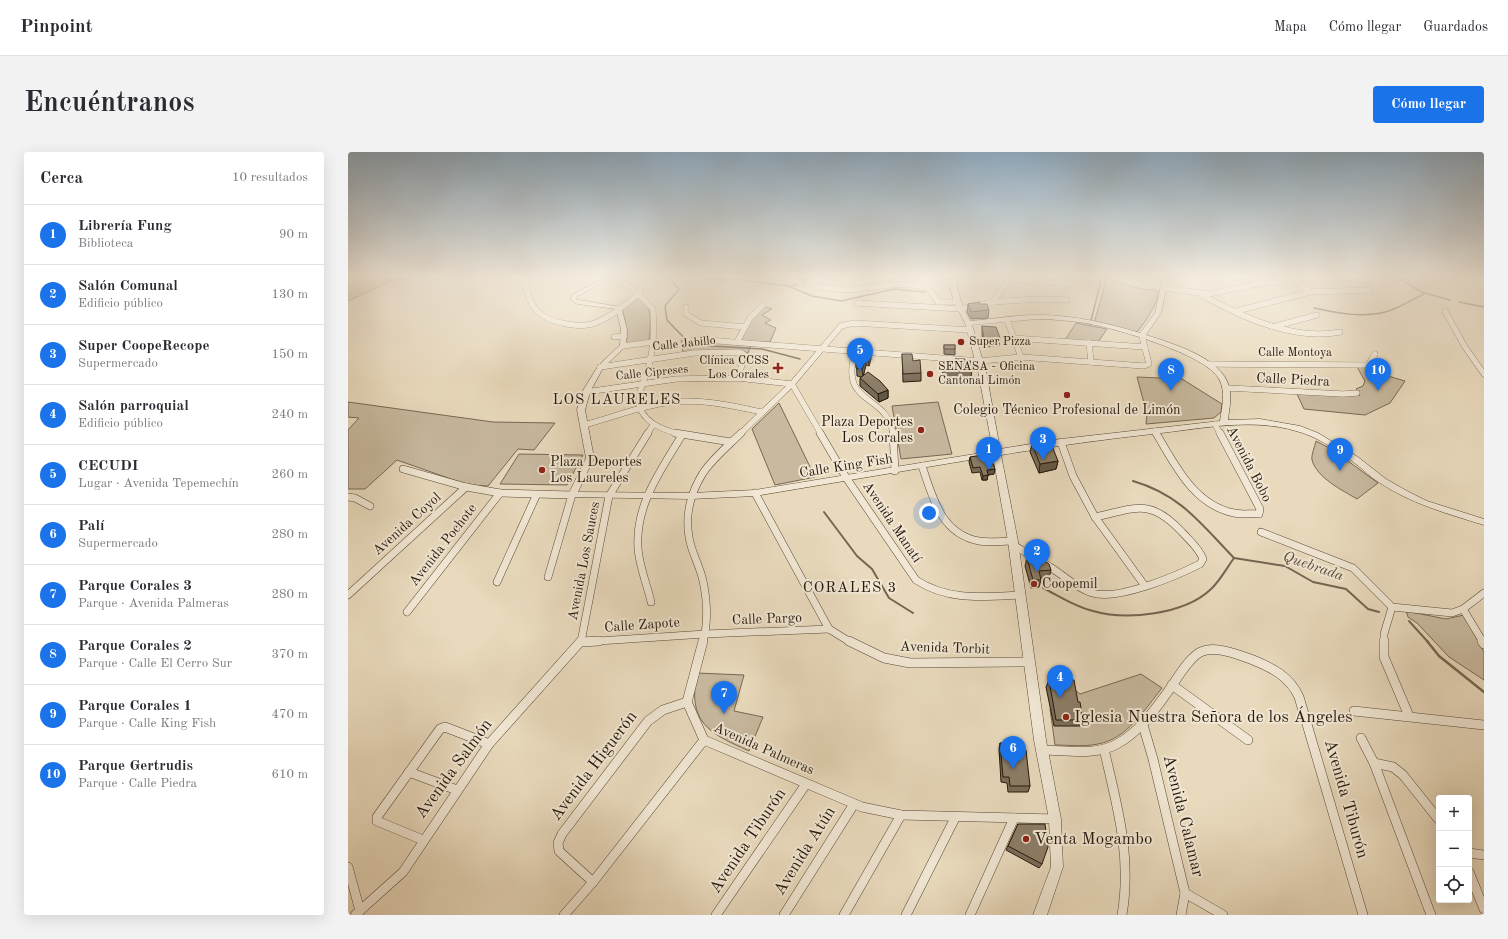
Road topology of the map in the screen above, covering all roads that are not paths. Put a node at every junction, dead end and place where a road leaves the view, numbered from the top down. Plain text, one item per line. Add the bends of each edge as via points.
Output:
1 (1444, 311) dead end
2 (538, 312) edge
3 (613, 312) edge
4 (620, 312) edge
5 (653, 312) edge
6 (686, 312) edge
7 (756, 312) edge
8 (963, 312) edge
9 (1158, 312) edge
10 (1239, 312) edge
11 (1317, 315) dead end
12 (1007, 320) junction
13 (745, 326) junction
14 (1276, 326) junction
15 (969, 327) junction
16 (1340, 332) dead end
17 (624, 336) junction
18 (1142, 336) junction
19 (614, 337) dead end
20 (1014, 338) junction
21 (694, 339) dead end
22 (653, 342) junction
23 (737, 342) junction
24 (1089, 343) junction
25 (623, 346) junction
26 (1145, 347) junction
27 (820, 349) junction
28 (855, 352) junction
29 (1375, 354) dead end
30 (1021, 357) junction
31 (651, 358) junction
32 (980, 361) junction
33 (1091, 362) junction
34 (1209, 364) junction
35 (600, 368) junction
36 (1484, 374) edge
37 (738, 378) junction
38 (644, 383) junction
39 (792, 384) junction
40 (1228, 388) junction
41 (586, 392) junction
42 (1357, 394) dead end
43 (640, 409) junction
44 (762, 412) junction
45 (1224, 423) junction
46 (1215, 424) junction
47 (584, 425) junction
48 (654, 425) junction
49 (1155, 431) junction
50 (682, 434) junction
51 (731, 442) junction
52 (1061, 442) junction
53 (997, 452) junction
54 (922, 466) junction
55 (403, 469) dead end
56 (895, 471) junction
57 (847, 479) junction
58 (466, 487) junction
59 (500, 493) junction
60 (755, 494) junction
61 (572, 495) junction
62 (536, 496) junction
63 (609, 496) junction
64 (646, 496) junction
65 (691, 496) junction
66 (348, 497) edge
67 (370, 506) dead end
68 (1095, 517) junction
69 (1484, 522) edge
70 (1261, 532) dead end
71 (1013, 543) junction
72 (548, 577) dead end
73 (498, 582) dead end
74 (1145, 586) junction
75 (1484, 593) edge
76 (348, 595) edge
77 (1020, 595) junction
78 (650, 602) dead end
79 (1392, 607) junction
80 (1463, 608) junction
81 (407, 612) dead end
82 (829, 629) junction
83 (705, 634) junction
84 (581, 642) junction
85 (1484, 644) edge
86 (1030, 662) junction
87 (1172, 685) junction
88 (687, 702) junction
89 (1354, 711) dead end
90 (1409, 716) junction
91 (1142, 725) junction
92 (1484, 725) edge
93 (1362, 738) dead end
94 (704, 740) junction
95 (1248, 740) dead end
96 (489, 744) junction
97 (1104, 749) junction
98 (1042, 750) junction
99 (1374, 763) junction
100 (409, 772) junction
101 (806, 784) junction
102 (457, 790) junction
103 (854, 804) junction
104 (901, 815) junction
105 (1436, 816) edge
106 (955, 818) junction
107 (1014, 818) junction
108 (1055, 819) junction
109 (423, 840) junction
110 (1472, 853) edge
111 (1484, 855) edge
112 (348, 867) edge
113 (1472, 879) edge
114 (594, 882) junction
115 (1185, 893) junction
116 (1484, 909) edge
117 (358, 913) edge
118 (564, 915) edge
119 (716, 915) edge
120 (784, 915) edge
121 (844, 915) edge
122 (906, 915) edge
123 (970, 915) edge
124 (1040, 915) edge
125 (1122, 915) edge
126 (1181, 915) edge
127 (1223, 915) edge
128 (1362, 915) edge
129 (1431, 915) edge

1 - 36 street
2 - 3 street via 549,319 587,325
4 - 17 street
5 - 22 street
6 - 13 street via 701,323
7 - 13 street
8 - 15 street
9 - 18 street
10 - 14 street
11 - 14 street
12 - 15 street
12 - 18 street via 1056,318 1096,324
12 - 20 street
13 - 23 street
14 - 16 street via 1309,335 1330,335
15 - 27 street via 854,323 841,326
15 - 32 street
17 - 19 street
17 - 25 street
18 - 26 street
18 - 34 street
20 - 24 street
20 - 30 street
21 - 23 street
22 - 25 street
22 - 31 street
23 - 27 street
24 - 26 street
24 - 33 street
25 - 35 street
26 - 33 street via 1149,364 1147,365
27 - 28 street
27 - 39 street
28 - 32 street
28 - 56 street via 850,365 851,383 884,412 891,422
29 - 34 street, Calle Montoya via 1370,364
30 - 32 street
30 - 33 street
31 - 35 street, Calle Jabillo
31 - 37 street, Calle Jabillo via 706,352 742,352 745,355
31 - 38 street
32 - 53 street
34 - 40 street via 1220,374
35 - 41 street
37 - 38 street, Calle Cipreses via 676,379
37 - 39 street, Calle Cipreses
38 - 41 street, Calle Cipreses
38 - 43 street via 638,397
39 - 44 street
39 - 57 street, Avenida Manatí
40 - 42 street, Calle Piedra
40 - 45 street
41 - 47 street via 581,410
43 - 44 street via 690,402 731,405
43 - 47 street
43 - 48 street via 645,418
44 - 51 street
45 - 46 street, Calle King Fish
45 - 69 street, Calle King Fish via 1260,422 1297,428 1331,444 1404,493
46 - 49 street, Calle King Fish
46 - 49 street, Avenida Bobo via 1260,509 1258,514 1235,513 1220,508 1194,491 1183,479
47 - 61 street via 590,458
48 - 50 street via 666,431
48 - 63 street, Avenida Los Sauces
49 - 52 street, Calle King Fish
50 - 51 street
50 - 64 street
51 - 65 street via 702,473
52 - 53 street, Calle King Fish
52 - 68 street via 1074,476
53 - 54 street, Calle King Fish
53 - 71 street
54 - 56 street, Calle King Fish
54 - 71 street via 940,515 948,527 961,536 979,541
55 - 58 street, Calle King Fish
56 - 57 street, Calle King Fish
57 - 60 street, Calle King Fish
57 - 77 street, Avenida Manatí via 916,580 926,588 953,597
58 - 59 street, Calle King Fish
58 - 76 street, Avenida Coyol
59 - 62 street, Calle King Fish
59 - 81 street, Avenida Pochote
60 - 65 street, Calle King Fish
60 - 82 street
61 - 62 street, Calle King Fish
61 - 63 street, Calle King Fish
61 - 72 street
62 - 73 street
63 - 64 street, Calle King Fish
63 - 84 street, Avenida Los Sauces
64 - 65 street, Calle King Fish
64 - 78 street via 639,521 638,548
65 - 83 street via 689,538 706,597
66 - 67 street
68 - 74 street
68 - 74 street via 1136,508 1149,508 1170,520 1201,553 1203,559 1200,564
70 - 79 street via 1353,568
71 - 74 street via 1093,593 1104,594
71 - 77 street
75 - 80 street
77 - 86 street
79 - 80 street via 1440,613 1452,613
79 - 90 street via 1384,634 1384,657
80 - 85 street
82 - 83 street, Calle Pargo
82 - 86 street, Avenida Torbit via 884,658 910,663
83 - 84 street, Calle Zapote
83 - 88 street
84 - 96 street, Avenida Salmón
86 - 98 street
87 - 91 street, Avenida Tiburón
87 - 95 street
87 - 128 street, Avenida Tiburón via 1193,657 1202,651 1212,650 1252,660 1274,670 1293,686 1303,708
88 - 94 street, Avenida Palmeras
88 - 114 street, Avenida Higuerón via 663,710 648,721 562,834 558,843 559,851
89 - 90 street
90 - 92 street
91 - 97 street, Avenida Tiburón via 1115,745
91 - 115 street, Avenida Calamar via 1153,759
93 - 99 street
94 - 101 street, Avenida Palmeras
94 - 114 street
96 - 100 street via 442,727
96 - 102 street, Avenida Salmón
97 - 98 street, Avenida Tiburón
97 - 125 street via 1126,849 1127,882
98 - 108 street
99 - 105 street via 1393,767 1403,775
99 - 129 street
100 - 102 street
100 - 109 street via 376,819
101 - 103 street, Avenida Palmeras
101 - 119 street, Avenida Tiburón
102 - 109 street, Avenida Salmón
103 - 104 street, Avenida Palmeras
103 - 120 street, Avenida Atún
104 - 106 street, Avenida Palmeras
104 - 121 street
106 - 107 street, Avenida Palmeras
106 - 122 street
107 - 108 street, Avenida Palmeras
107 - 123 street
108 - 124 street via 1057,868
109 - 117 street, Avenida Salmón via 403,872
110 - 111 street
112 - 117 street
113 - 116 street
114 - 118 street
115 - 126 street, Avenida Calamar
115 - 127 street

